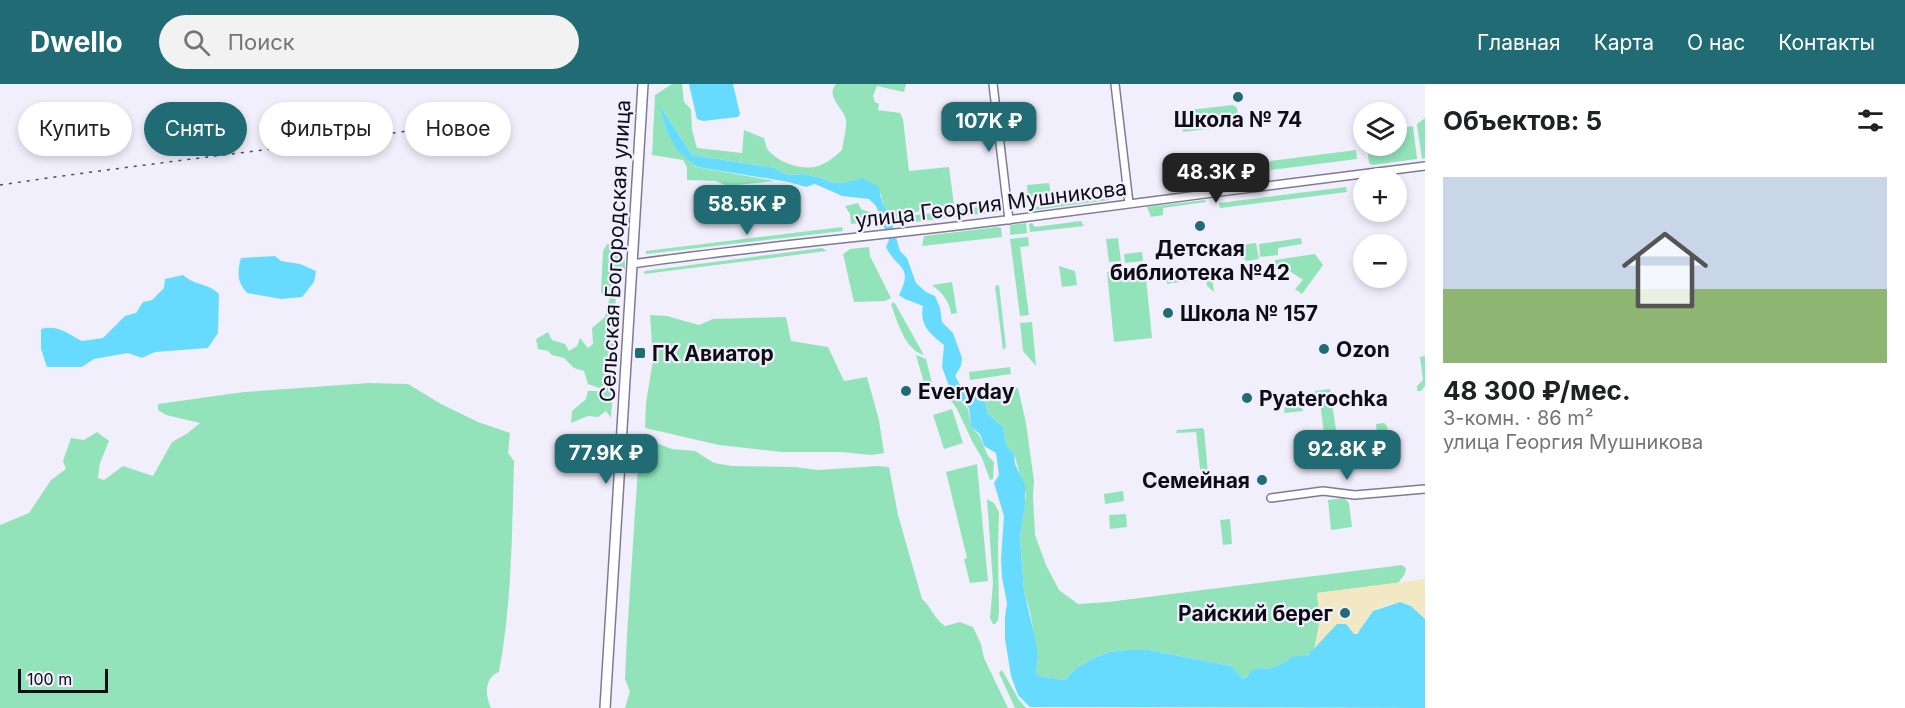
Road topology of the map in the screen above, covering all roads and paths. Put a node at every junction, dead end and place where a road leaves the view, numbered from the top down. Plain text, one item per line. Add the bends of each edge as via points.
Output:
1 (643, 84) edge
2 (993, 84) edge
3 (1115, 84) edge
4 (1425, 169) edge
5 (1129, 203) junction
6 (1009, 220) junction
7 (632, 264) junction
8 (1425, 489) edge
9 (1271, 498) dead end
10 (605, 708) edge

1 - 7 main road, Сельская Богородская улица
2 - 6 street
3 - 5 street
4 - 5 street, улица Георгия Мушникова
5 - 6 street, улица Георгия Мушникова
6 - 7 street, улица Георгия Мушникова
7 - 10 main road, Сельская Богородская улица
8 - 9 street via 1355,495 1323,491

